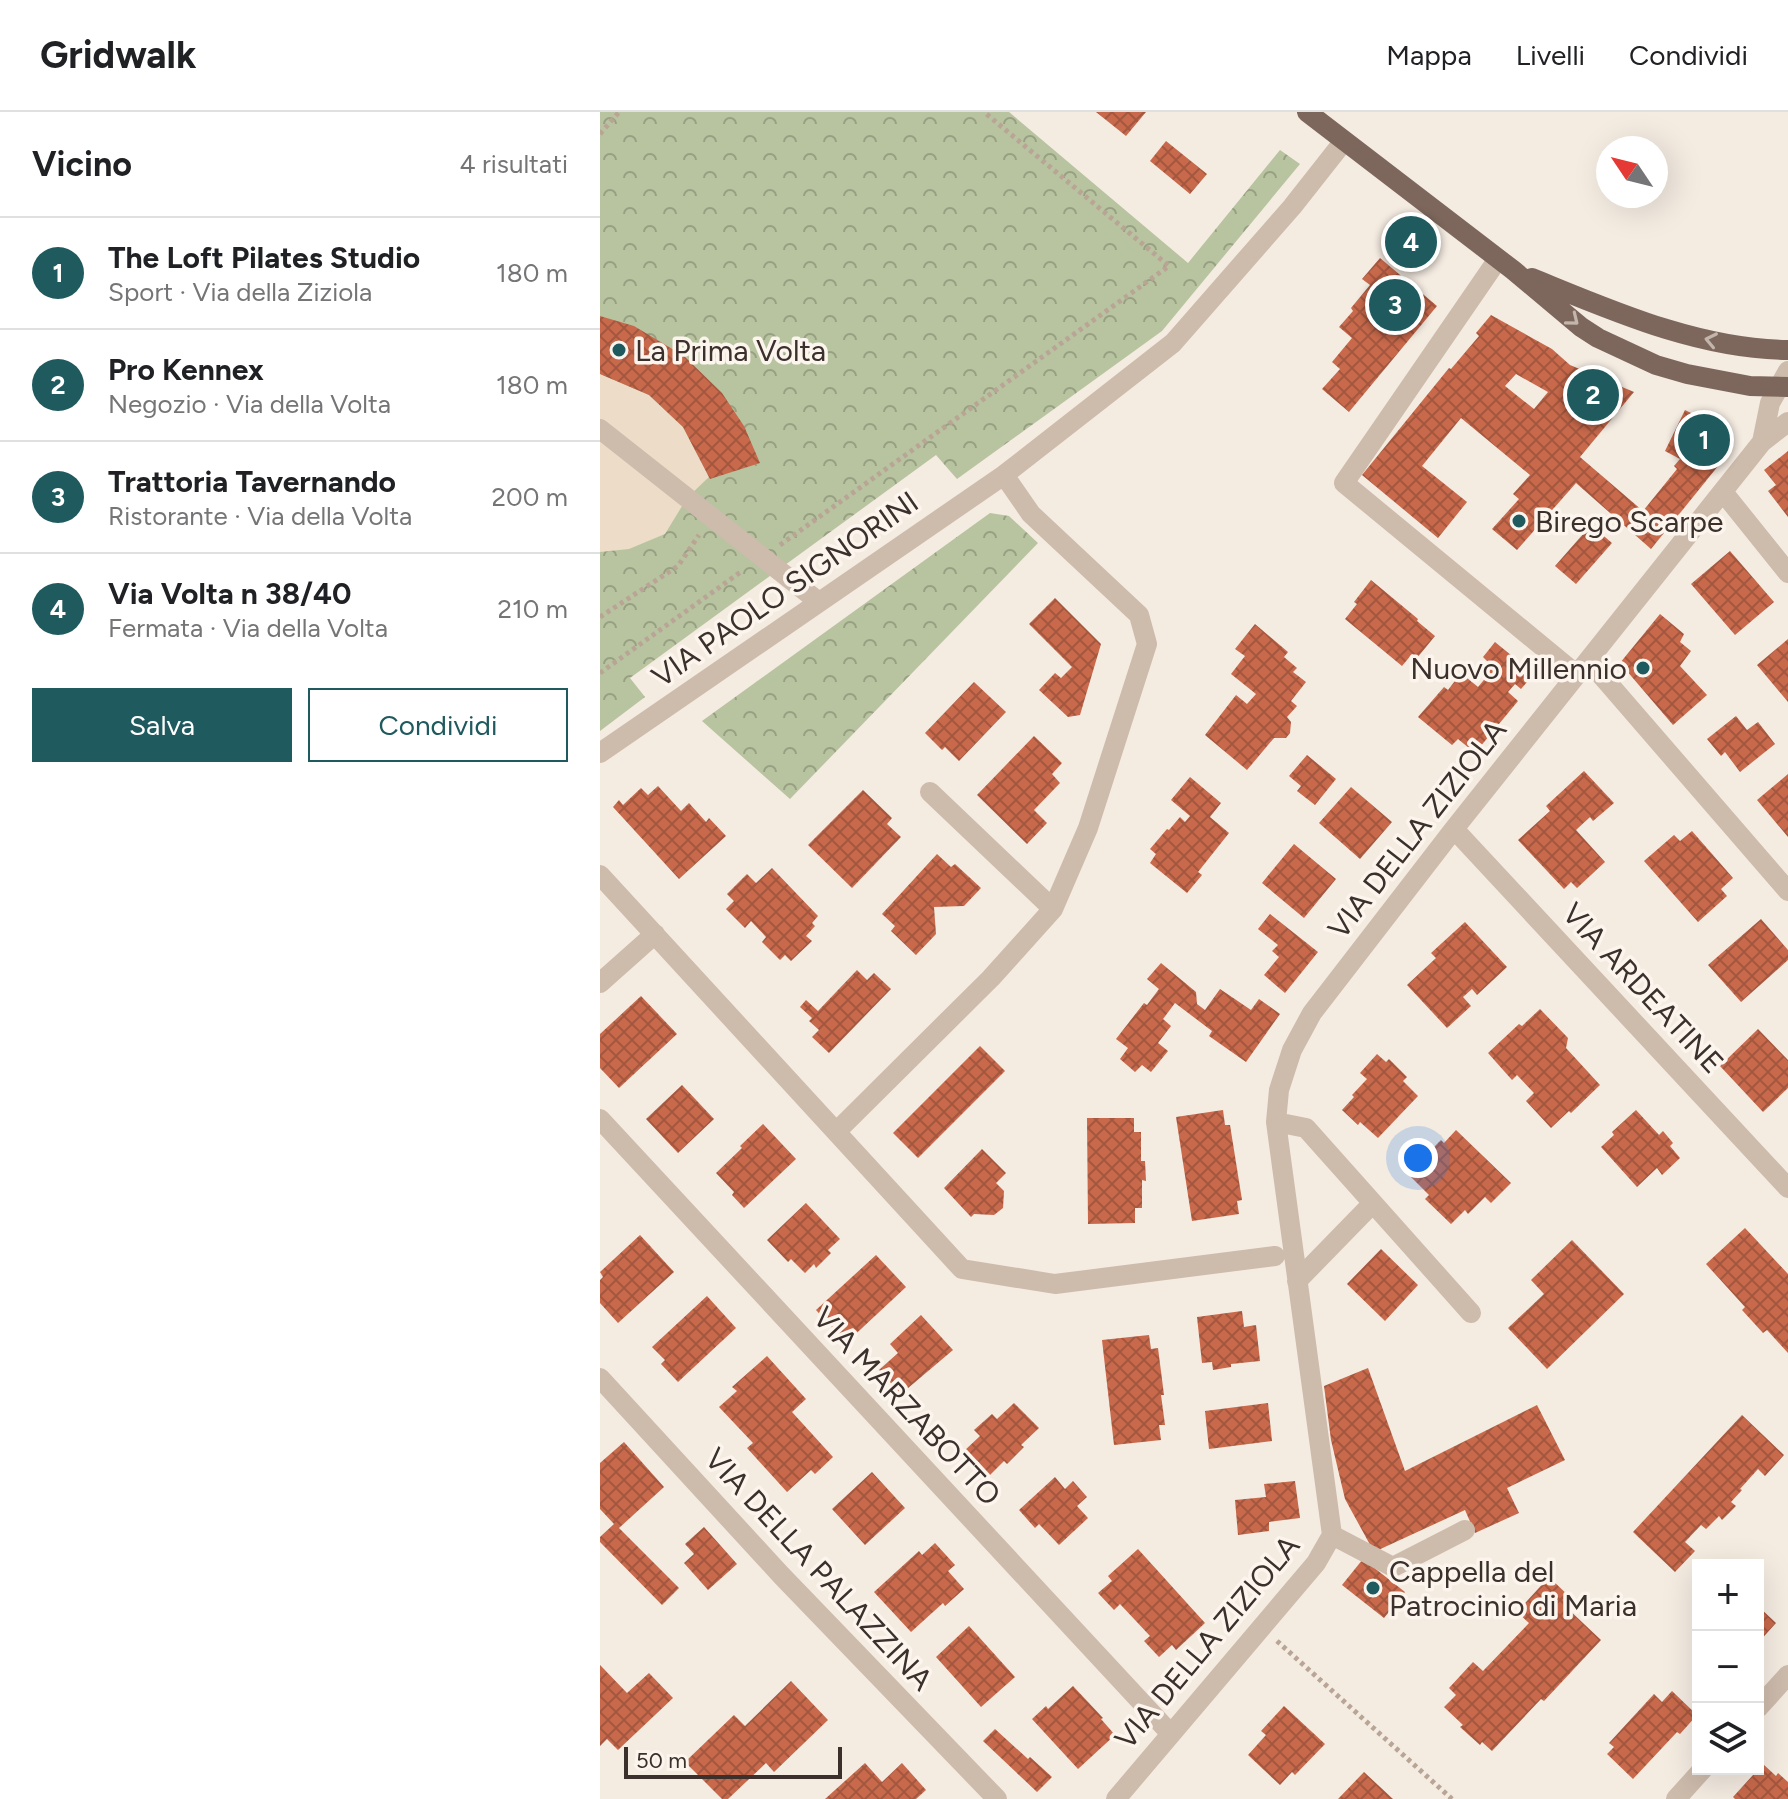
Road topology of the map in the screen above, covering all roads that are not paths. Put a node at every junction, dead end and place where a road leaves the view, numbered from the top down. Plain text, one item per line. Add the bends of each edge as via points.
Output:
1 (1307, 112) edge
2 (1344, 141) junction
3 (1506, 265) junction
4 (1788, 350) edge
5 (1785, 382) edge
6 (1788, 422) edge
7 (600, 429) edge
8 (1762, 442) junction
9 (1004, 475) junction
10 (1723, 492) junction
11 (1788, 573) edge
12 (819, 602) junction
13 (1583, 668) junction
14 (600, 753) edge
15 (930, 792) dead end
16 (1454, 829) junction
17 (600, 875) edge
18 (1788, 891) edge
19 (1053, 909) junction
20 (655, 934) junction
21 (600, 983) edge
22 (600, 1119) edge
23 (1276, 1122) junction
24 (837, 1131) junction
25 (1788, 1188) edge
26 (1373, 1203) junction
27 (1275, 1256) dead end
28 (1297, 1281) junction
29 (1471, 1313) dead end
30 (600, 1378) edge
31 (1465, 1530) dead end
32 (1332, 1535) junction
33 (1788, 1675) edge
34 (1763, 1703) edge
35 (1170, 1733) junction
36 (1698, 1775) edge
37 (997, 1799) edge
38 (1116, 1799) edge
39 (1676, 1799) edge

1 - 2 main road
2 - 3 main road
2 - 9 street, VIA PAOLO SIGNORINI via 1173,343
4 -> 3 main road via 1739,346 1674,331
3 -> 5 main road via 1581,327 1656,365 1750,386
3 - 13 street via 1344,483
5 - 8 street via 1770,403
6 - 8 street
7 - 12 street
8 - 10 street, VIA DELLA ZIZIOLA
9 - 12 street, VIA PAOLO SIGNORINI
9 - 19 street via 1031,514 1139,615 1147,644 1088,828
10 - 11 street
10 - 13 street, VIA DELLA ZIZIOLA
12 - 14 street, VIA PAOLO SIGNORINI
13 - 16 street, VIA DELLA ZIZIOLA
13 - 18 street
15 - 19 street
16 - 23 street, VIA DELLA ZIZIOLA via 1312,1013 1283,1077
16 - 25 street, VIA ARDEATINE
17 - 20 street
19 - 24 street
20 - 21 street
20 - 24 street
22 - 35 street, VIA MARZABOTTO
23 - 26 street via 1306,1128
23 - 28 street, VIA DELLA ZIZIOLA
24 - 27 street via 962,1269 1055,1284
26 - 28 street
26 - 29 street
28 - 32 street, VIA DELLA ZIZIOLA
30 - 37 street, VIA DELLA PALAZZINA
31 - 32 street via 1393,1567
32 - 35 street, VIA DELLA ZIZIOLA via 1316,1563
33 - 34 street
35 - 38 street, VIA DELLA ZIZIOLA
36 - 39 street

